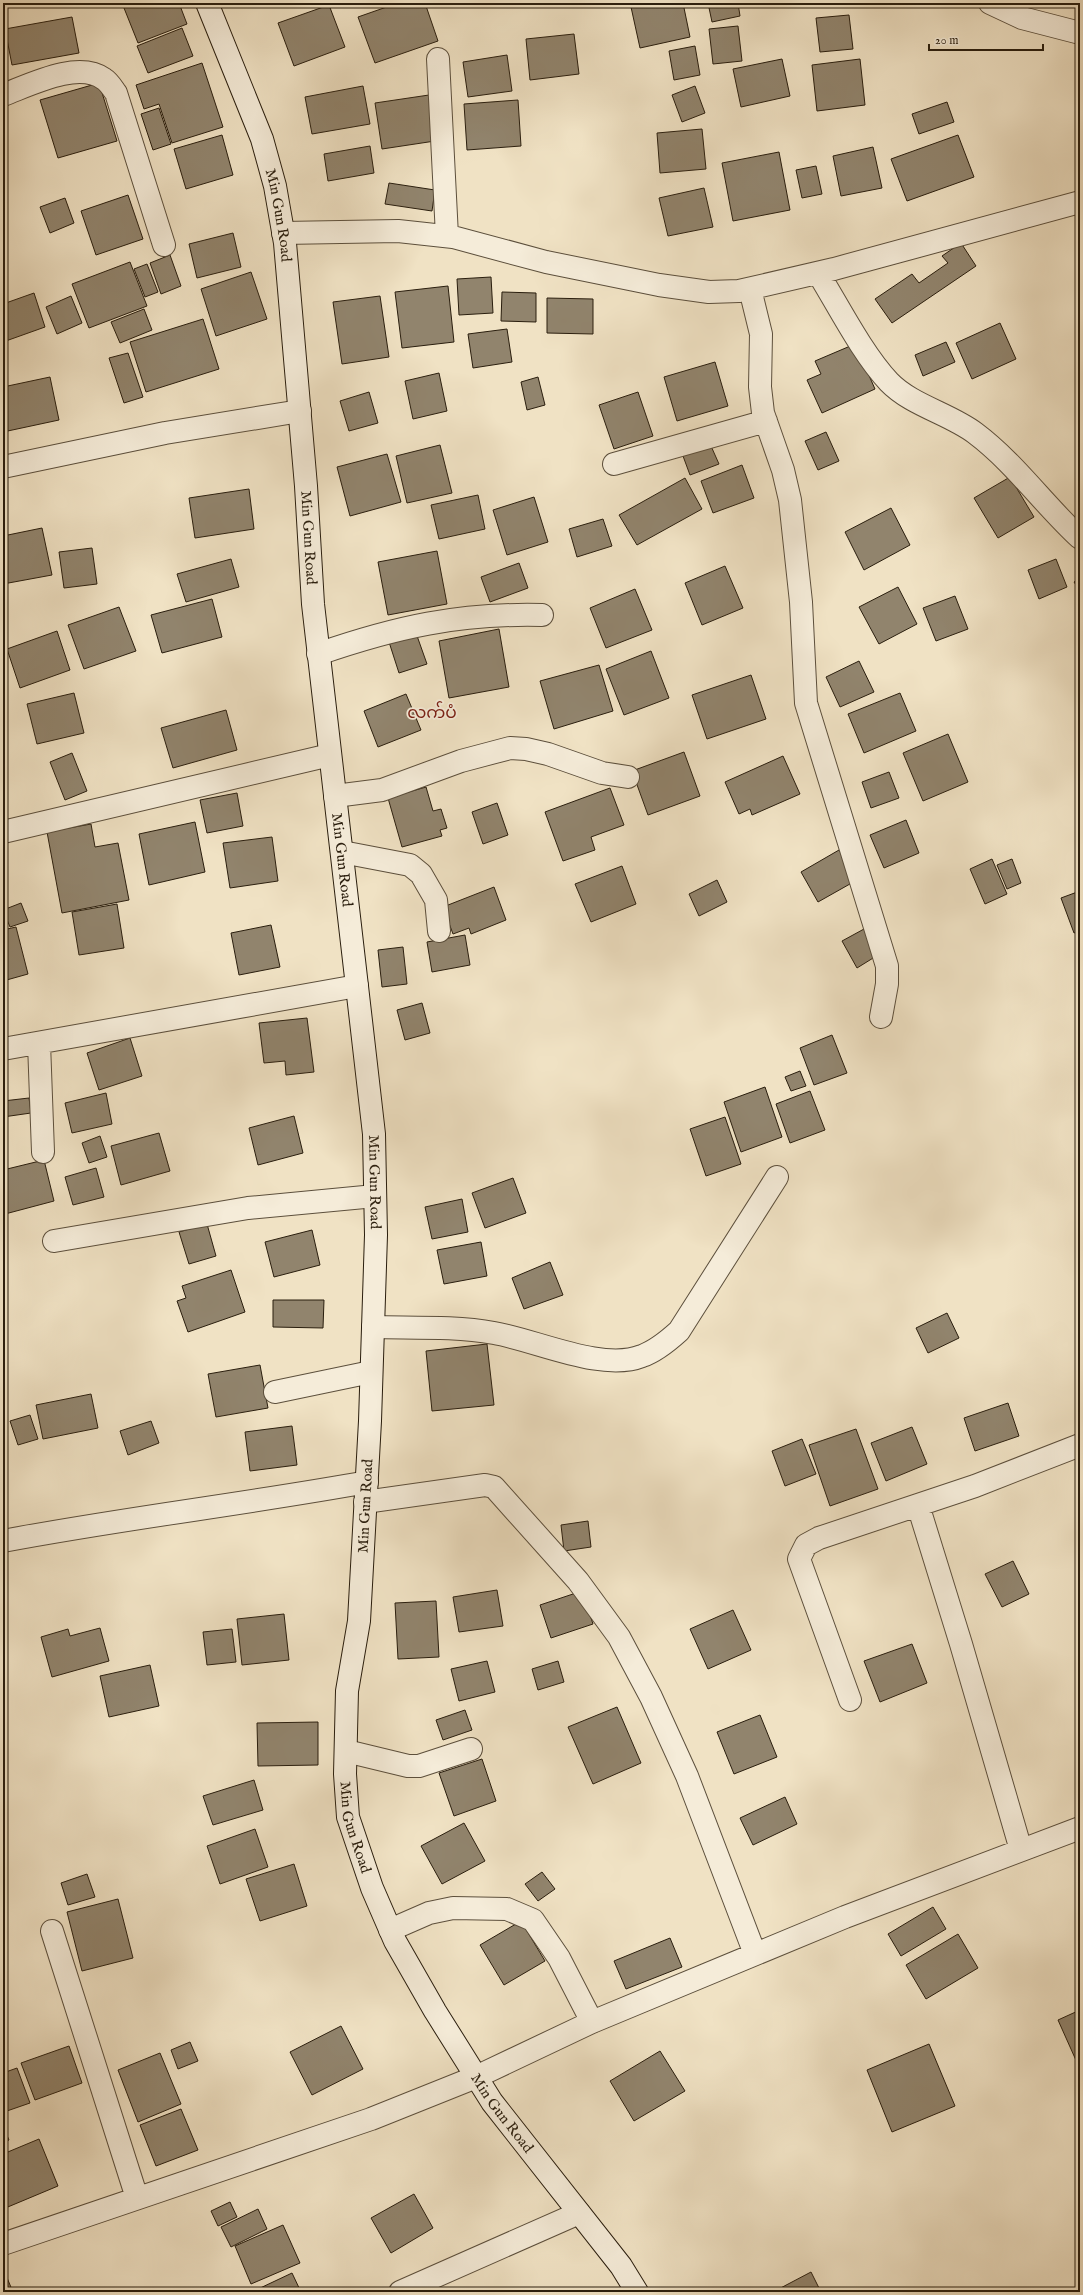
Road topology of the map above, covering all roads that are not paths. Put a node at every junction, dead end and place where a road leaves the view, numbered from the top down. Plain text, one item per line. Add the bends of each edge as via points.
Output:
1 (207, 3) edge
2 (990, 3) edge
3 (1080, 33) edge
4 (438, 59) dead end
5 (3, 95) edge
6 (1080, 202) edge
7 (283, 233) junction
8 (447, 236) junction
9 (164, 245) dead end
10 (818, 273) junction
11 (750, 289) junction
12 (300, 410) junction
13 (766, 420) junction
14 (614, 464) dead end
15 (3, 467) edge
16 (1080, 538) edge
17 (542, 615) dead end
18 (318, 654) junction
19 (330, 756) junction
20 (628, 777) dead end
21 (335, 796) junction
22 (3, 832) edge
23 (342, 852) junction
24 (439, 931) dead end
25 (357, 986) junction
26 (881, 1017) dead end
27 (39, 1044) junction
28 (3, 1048) edge
29 (43, 1152) dead end
30 (777, 1176) dead end
31 (375, 1196) junction
32 (54, 1241) dead end
33 (373, 1327) junction
34 (371, 1372) junction
35 (275, 1392) dead end
36 (1080, 1445) edge
37 (366, 1492) junction
38 (918, 1505) junction
39 (3, 1541) edge
40 (850, 1700) dead end
41 (471, 1749) dead end
42 (346, 1751) junction
43 (1080, 1828) edge
44 (1021, 1850) junction
45 (390, 1930) junction
46 (52, 1931) dead end
47 (755, 1954) junction
48 (592, 2022) junction
49 (476, 2076) junction
50 (137, 2198) junction
51 (579, 2213) junction
52 (3, 2244) edge
53 (400, 2292) edge
54 (637, 2292) edge

1 - 7 street, Min Gun Road via 262,139 275,186
2 - 3 street via 1022,18
4 - 8 street
5 - 9 street via 69,72 86,71 104,79 116,93
6 - 10 street
7 - 8 street via 398,231
7 - 12 street, Min Gun Road
8 - 11 street via 546,262 659,286 709,292
10 - 11 street
10 - 16 street via 890,383 975,433 1025,480 1058,519
11 - 13 street via 761,334 760,397
12 - 15 street via 165,433
12 - 18 street, Min Gun Road
13 - 14 street
13 - 26 street via 790,500 801,602 806,703 887,966 887,984
17 - 18 street via 499,614 436,621 356,641
18 - 19 street, Min Gun Road
19 - 21 street, Min Gun Road
19 - 22 street
20 - 21 street via 602,773 548,754 510,748 461,761 382,790
21 - 23 street, Min Gun Road
23 - 24 street via 410,865 421,874 436,900
23 - 25 street, Min Gun Road
25 - 27 street
25 - 31 street, Min Gun Road via 374,1134
27 - 28 street
27 - 29 street
30 - 33 street via 680,1331 662,1346 642,1356 626,1360 603,1360 492,1332
31 - 32 street via 248,1208
31 - 33 street, Min Gun Road
33 - 34 street, Min Gun Road
34 - 35 street
34 - 37 street, Min Gun Road
36 - 38 street
37 - 39 street via 273,1499 72,1528
37 - 42 street, Min Gun Road via 359,1621 347,1691
37 - 47 street via 485,1485 494,1487 578,1581 619,1637 651,1697 688,1776
38 - 40 street via 819,1538 806,1545 800,1552 798,1559
38 - 44 street
41 - 42 street via 419,1766 408,1766
42 - 45 street, Min Gun Road via 348,1817 372,1888
43 - 44 street
44 - 47 street via 903,1893
45 - 48 street via 429,1913 452,1908 507,1909 533,1920 559,1958
45 - 49 street, Min Gun Road via 435,2011
46 - 50 street
47 - 48 street
48 - 49 street
49 - 50 street via 371,2119
49 - 51 street, Min Gun Road via 492,2102
50 - 52 street
51 - 53 street
51 - 54 street, Min Gun Road via 621,2266

